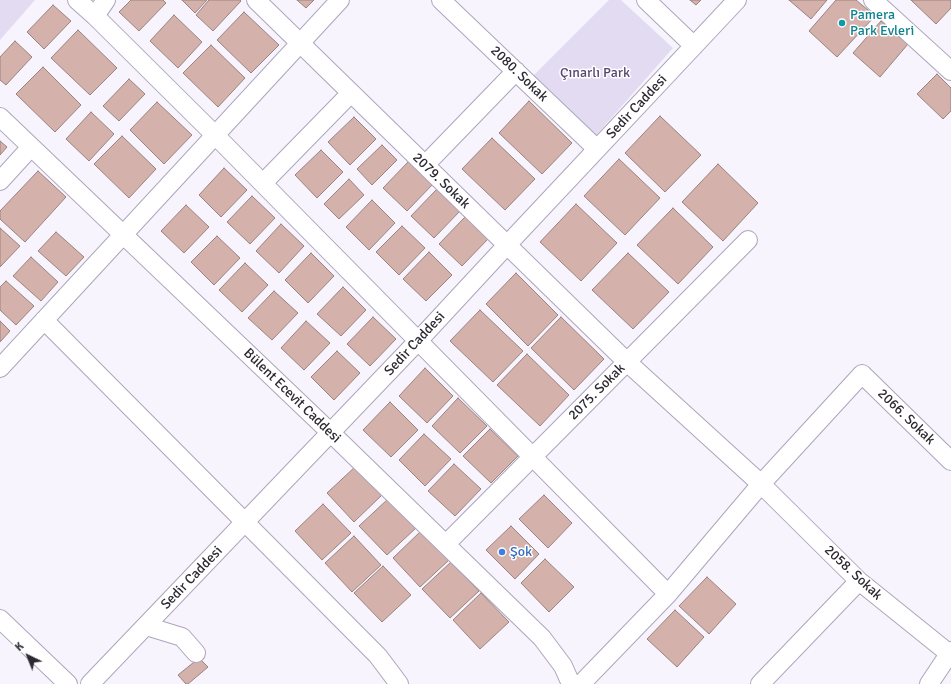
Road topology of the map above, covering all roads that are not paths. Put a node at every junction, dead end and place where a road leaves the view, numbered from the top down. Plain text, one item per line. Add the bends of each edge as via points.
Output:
1 (77, 0) edge
2 (106, 0) edge
3 (256, 0) edge
4 (340, 0) edge
5 (441, 0) edge
6 (646, 0) edge
7 (737, 0) edge
8 (873, 0) edge
9 (95, 16) junction
10 (300, 43) junction
11 (694, 46) junction
12 (516, 71) junction
13 (951, 72) edge
14 (351, 93) junction
15 (0, 117) edge
16 (216, 135) junction
17 (31, 147) junction
18 (597, 149) junction
19 (425, 165) junction
20 (0, 181) edge
21 (263, 183) junction
22 (123, 234) junction
23 (748, 240) dead end
24 (507, 245) junction
25 (44, 320) junction
26 (418, 341) junction
27 (627, 362) junction
28 (0, 368) edge
29 (331, 433) junction
30 (532, 457) junction
31 (951, 461) edge
32 (762, 484) junction
33 (245, 522) junction
34 (446, 544) junction
35 (858, 581) junction
36 (668, 594) junction
37 (0, 619) edge
38 (146, 626) junction
39 (196, 653) dead end
40 (950, 653) edge
41 (68, 684) edge
42 (90, 684) edge
43 (399, 684) edge
44 (571, 684) edge
45 (581, 684) edge
46 (760, 684) edge
47 (929, 684) edge

1 - 9 street
2 - 9 street
3 - 10 street, 2079. Sokak
4 - 10 street
5 - 12 street, 2080. Sokak
6 - 11 street
7 - 11 street, Sedir Caddesi
8 - 13 street
9 - 16 street
10 - 14 street, 2079. Sokak
10 - 16 street
11 - 18 street, Sedir Caddesi
12 - 18 street, 2080. Sokak
12 - 19 street
14 - 19 street, 2079. Sokak
14 - 21 street
15 - 17 street, Bülent Ecevit Caddesi
16 - 21 street
16 - 22 street
17 - 20 street
17 - 22 street, Bülent Ecevit Caddesi
18 - 24 street, Sedir Caddesi
19 - 24 street, 2079. Sokak
21 - 26 street
22 - 25 street
22 - 29 street, Bülent Ecevit Caddesi
23 - 27 street, 2075. Sokak
24 - 26 street, Sedir Caddesi
24 - 27 street, 2079. Sokak
25 - 28 street
25 - 33 street
26 - 29 street, Sedir Caddesi
26 - 30 street
27 - 30 street, 2075. Sokak
27 - 32 street, 2058. Sokak
29 - 33 street, Sedir Caddesi
29 - 34 street, Bülent Ecevit Caddesi
30 - 34 street, 2075. Sokak
30 - 36 street
31 - 32 street, 2066. Sokak via 862,374
32 - 35 street, 2058. Sokak
32 - 36 street
33 - 38 street, Sedir Caddesi
33 - 43 street via 378,656
34 - 44 street, Bülent Ecevit Caddesi via 542,638 564,666
35 - 40 street, 2058. Sokak
35 - 46 street
36 - 45 street
37 - 41 street
38 - 39 street via 182,637
38 - 42 street, Sedir Caddesi
40 - 47 street

